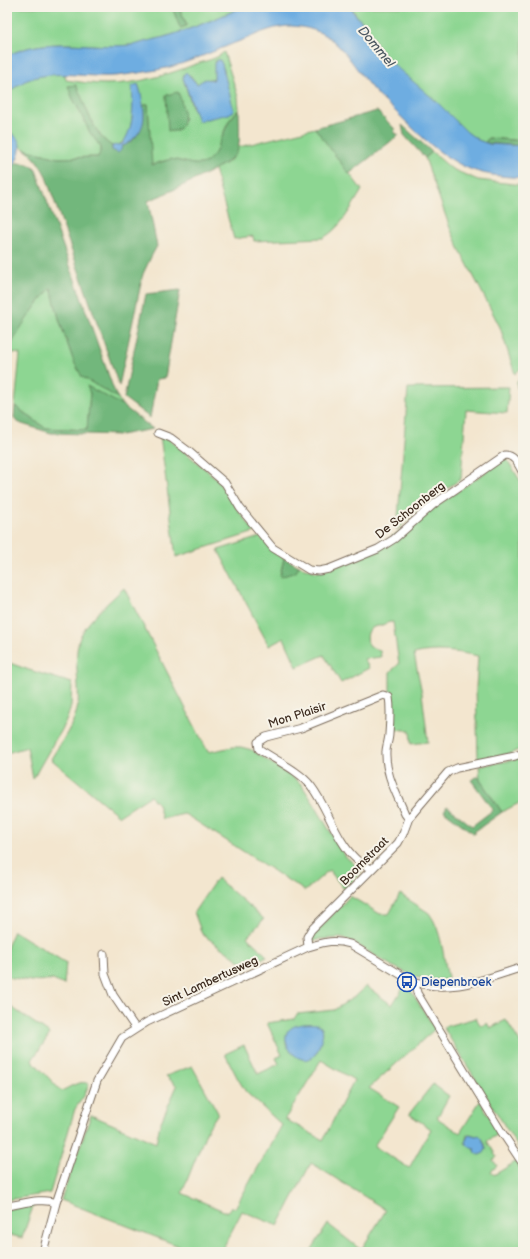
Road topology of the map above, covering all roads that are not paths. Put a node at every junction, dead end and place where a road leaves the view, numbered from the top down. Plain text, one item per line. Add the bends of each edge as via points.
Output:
1 (158, 433) dead end
2 (523, 473) edge
3 (523, 753) edge
4 (409, 818) junction
5 (371, 869) junction
6 (308, 947) junction
7 (104, 954) dead end
8 (523, 967) edge
9 (414, 982) junction
10 (136, 1029) junction
11 (523, 1164) edge
12 (56, 1203) junction
13 (7, 1206) edge
14 (43, 1252) edge

1 - 2 street, De Schoonberg via 171,438 225,483 240,508 274,548 309,570 329,569 378,549 394,539 434,504 505,455 514,459
3 - 4 street, Boomstraat via 448,772
4 - 5 street, Boomstraat via 398,843
4 - 5 street, Mon Plaisir via 405,814 386,762 389,697 383,695 301,728 266,737 258,742 259,749 311,785 348,850
5 - 6 street, Boomstraat via 311,930 307,938
6 - 9 street, Sint Lambertusweg via 323,942 340,941 359,949
6 - 10 street, Sint Lambertusweg
7 - 10 street via 105,974 113,995
8 - 9 street, Sint Lambertusweg via 462,986
9 - 11 street via 417,993
10 - 12 street, Sint Lambertusweg via 122,1038 97,1081
12 - 13 street via 44,1200
12 - 14 street, Sint Lambertusweg

